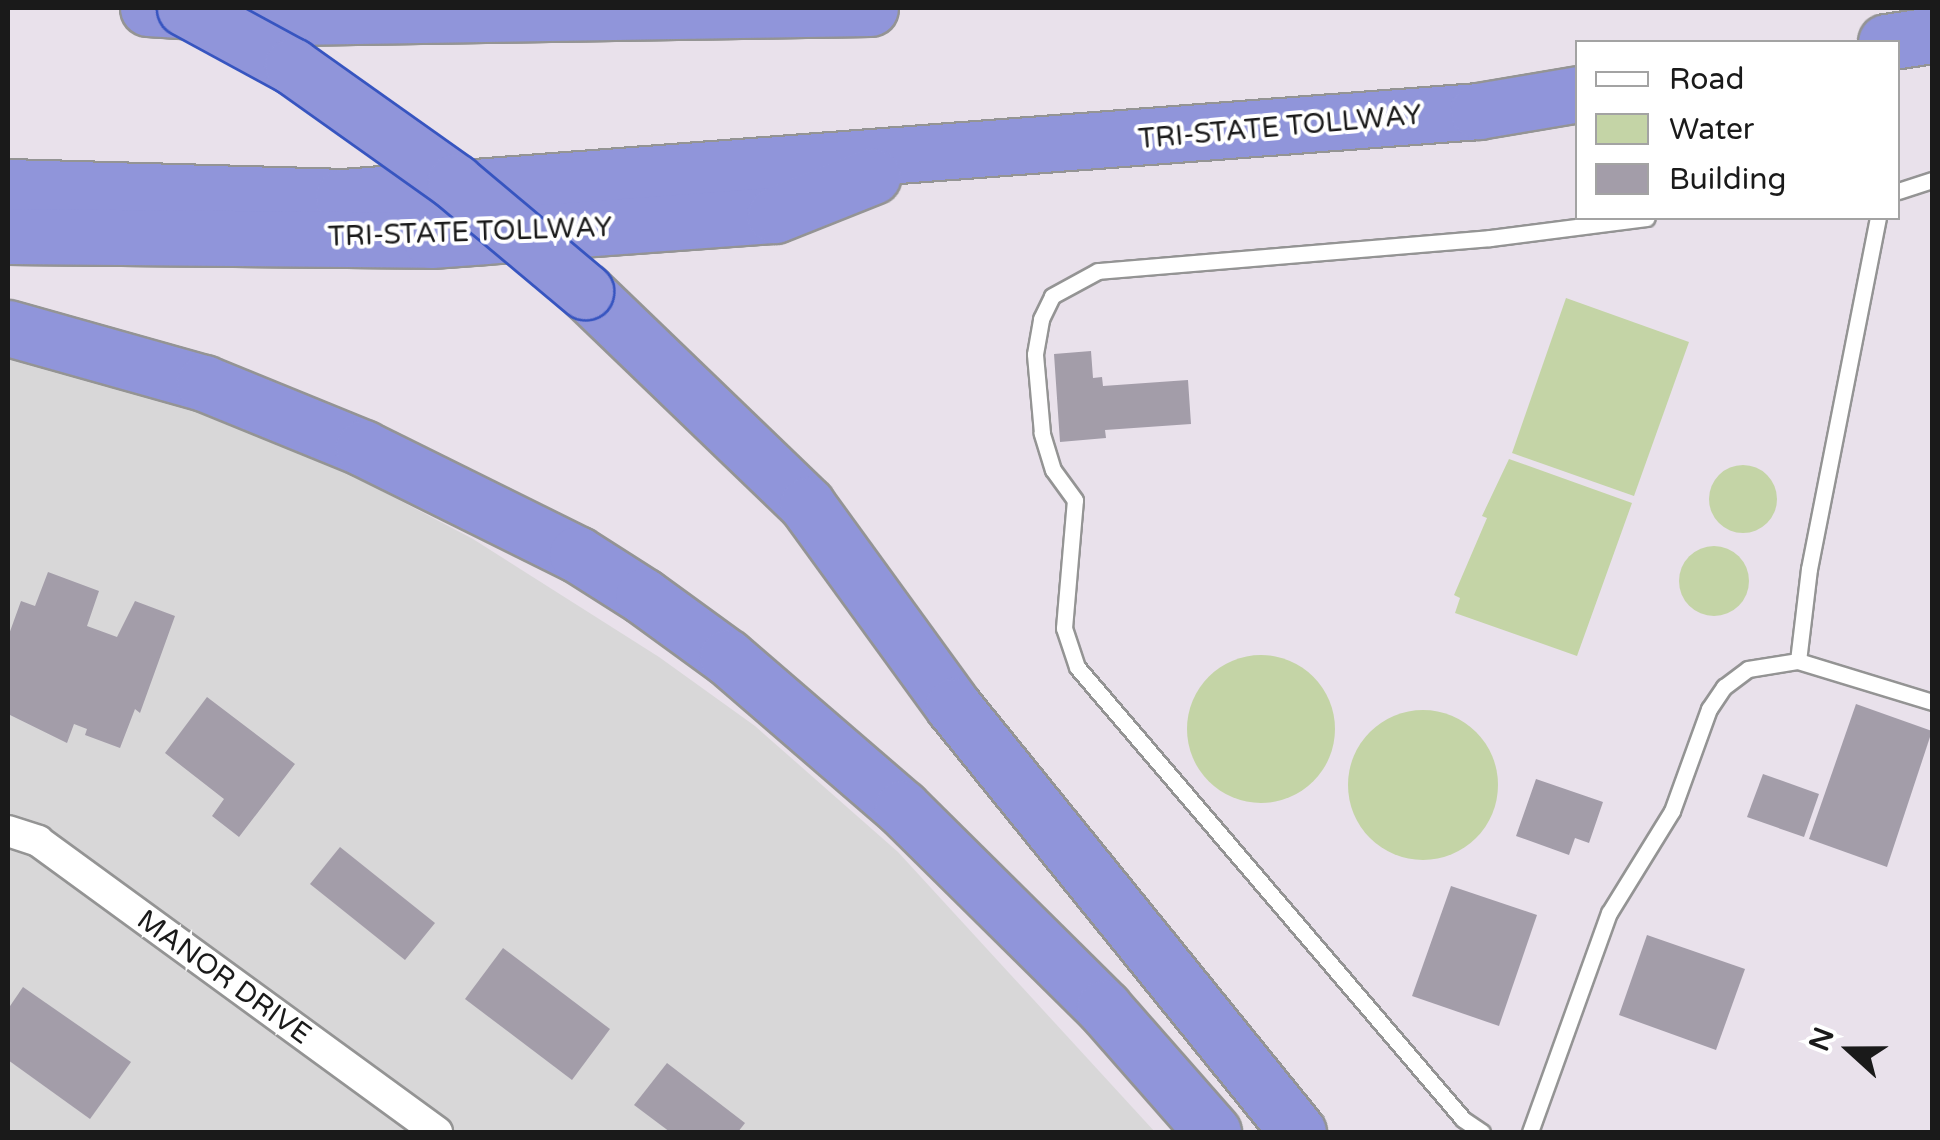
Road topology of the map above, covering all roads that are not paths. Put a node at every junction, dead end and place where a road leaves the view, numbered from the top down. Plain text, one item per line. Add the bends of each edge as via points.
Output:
1 (148, 8) edge
2 (185, 8) edge
3 (870, 8) edge
4 (1932, 35) edge
5 (1899, 40) edge
6 (1575, 95) edge
7 (922, 156) junction
8 (1932, 180) edge
9 (8, 186) edge
10 (1900, 190) edge
11 (1631, 220) edge
12 (1878, 220) edge
13 (8, 236) edge
14 (8, 328) edge
15 (1798, 661) junction
16 (1932, 702) edge
17 (8, 831) edge
18 (437, 1132) edge
19 (1213, 1132) edge
20 (1298, 1132) edge
21 (1482, 1132) edge
22 (1530, 1132) edge

1 - 3 highway via 291,17
2 - 20 highway, bridge via 292,66 456,182 585,291 807,505 954,706
4 - 5 highway
6 - 7 highway, TRI-STATE TOLLWAY via 1478,111
7 - 9 highway, TRI-STATE TOLLWAY via 343,197
7 - 13 highway, TRI-STATE TOLLWAY via 775,214 431,240
8 - 10 lane
11 - 21 lane via 1098,272 1052,296 1035,354 1042,433 1053,470 1075,500 1064,614 1078,667 1463,1119
12 - 15 lane via 1809,569
14 - 19 highway via 204,383 363,448 577,554 643,596 727,657 902,808 1104,1008
15 - 16 lane
15 - 22 lane via 1748,669 1709,709 1672,811 1610,913
17 - 18 street, MANOR DRIVE via 38,841

